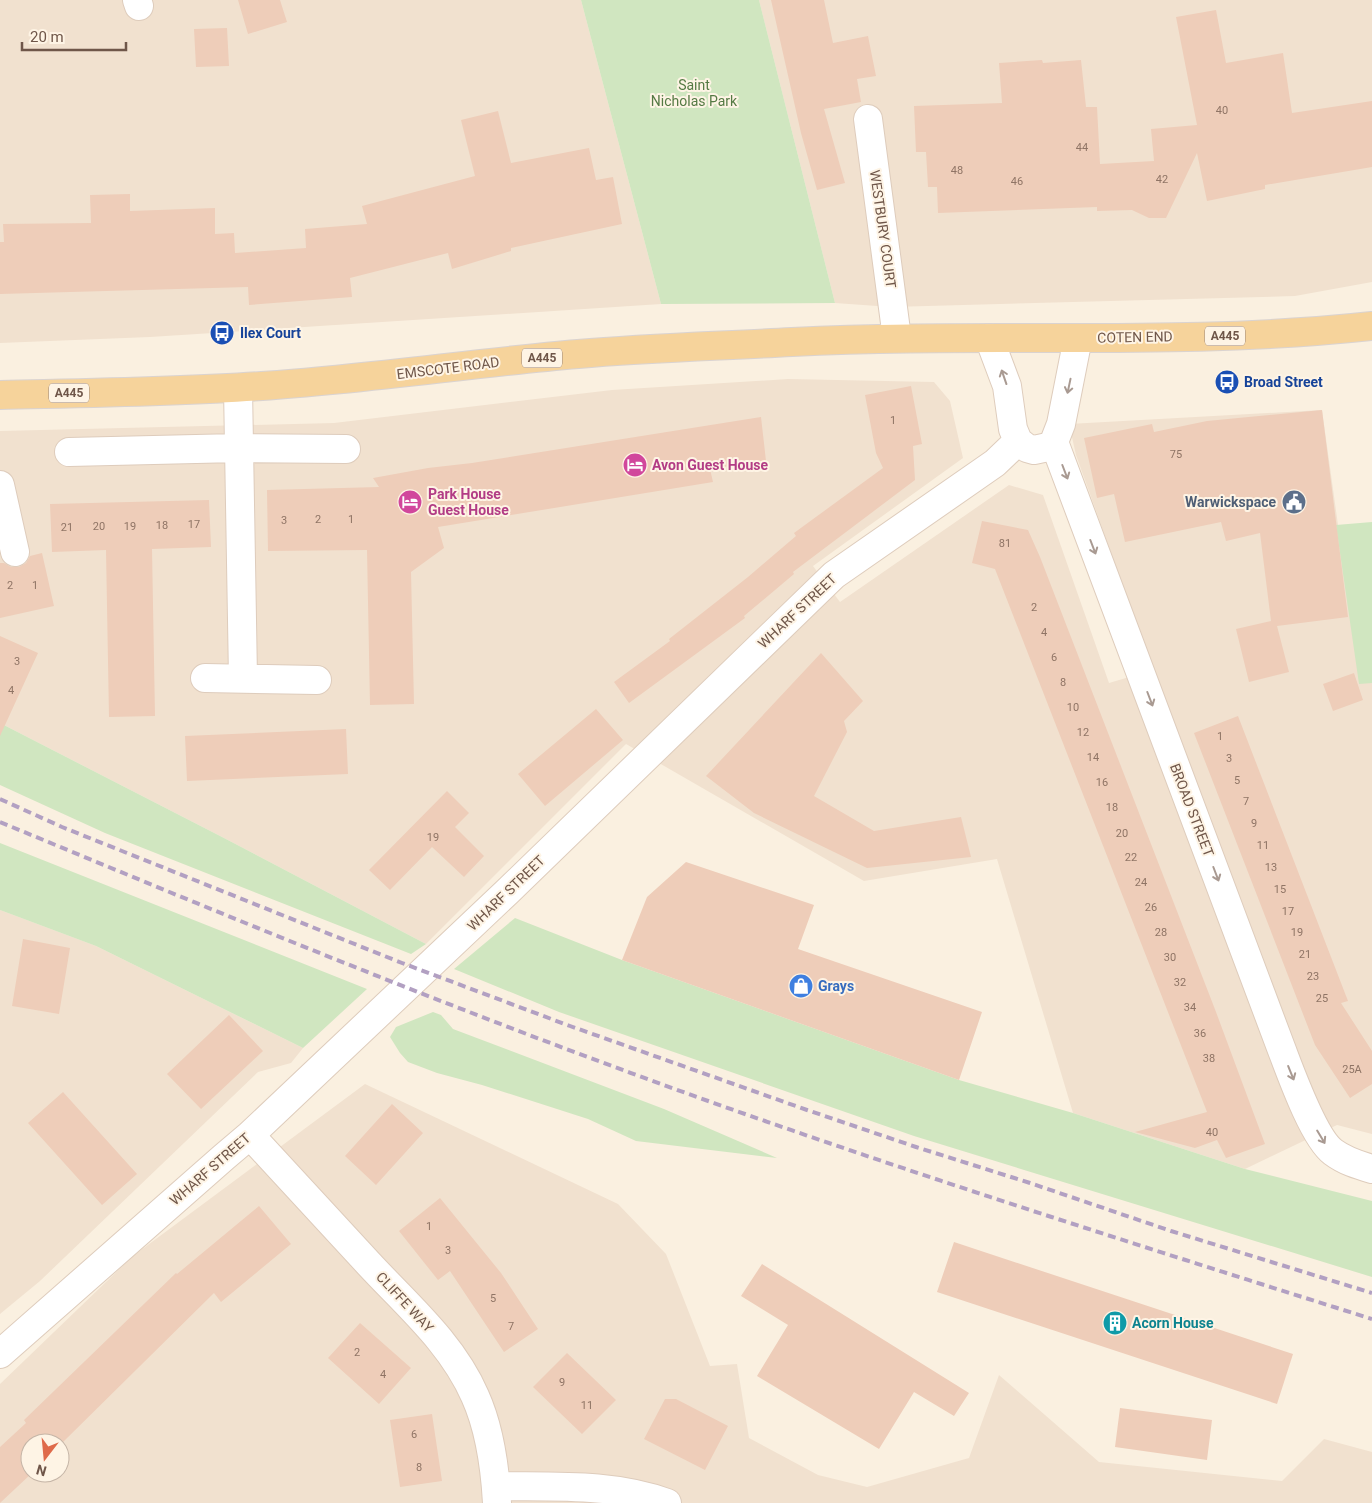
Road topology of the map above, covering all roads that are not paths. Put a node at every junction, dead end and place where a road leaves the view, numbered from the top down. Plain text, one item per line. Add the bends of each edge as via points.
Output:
1 (868, 119) dead end
2 (1372, 326) edge
3 (897, 338) junction
4 (989, 338) junction
5 (1078, 338) junction
6 (238, 388) junction
7 (0, 395) edge
8 (1018, 441) junction
9 (1054, 442) junction
10 (238, 448) junction
11 (346, 449) dead end
12 (68, 452) dead end
13 (2, 502) edge
14 (15, 552) dead end
15 (205, 678) dead end
16 (243, 678) junction
17 (317, 680) dead end
18 (250, 1135) junction
19 (1362, 1166) edge
20 (0, 1354) edge
21 (497, 1495) edge
22 (667, 1503) edge

1 - 3 street, WESTBURY COURT
2 - 5 main road, COTEN END / A445 via 1226,336
3 - 4 main road, COTEN END / A445
3 - 6 main road, EMSCOTE ROAD / A445 via 580,354
4 - 5 main road, COTEN END / A445
8 -> 4 street via 1013,429 1007,386
5 -> 9 street via 1061,424
6 - 7 main road, EMSCOTE ROAD / A445
6 - 10 street
8 - 9 street via 1034,450
8 - 18 street, WHARF STREET via 995,463 834,575
9 -> 19 street, BROAD STREET via 1290,1070 1322,1141 1333,1152
10 - 11 street
10 - 12 street
10 - 16 street
13 - 14 street
15 - 16 street
16 - 17 street
18 - 20 street, WHARF STREET
18 - 21 street, CLIFFE WAY via 447,1348 462,1369 476,1396 492,1448
21 - 22 street via 620,1490

